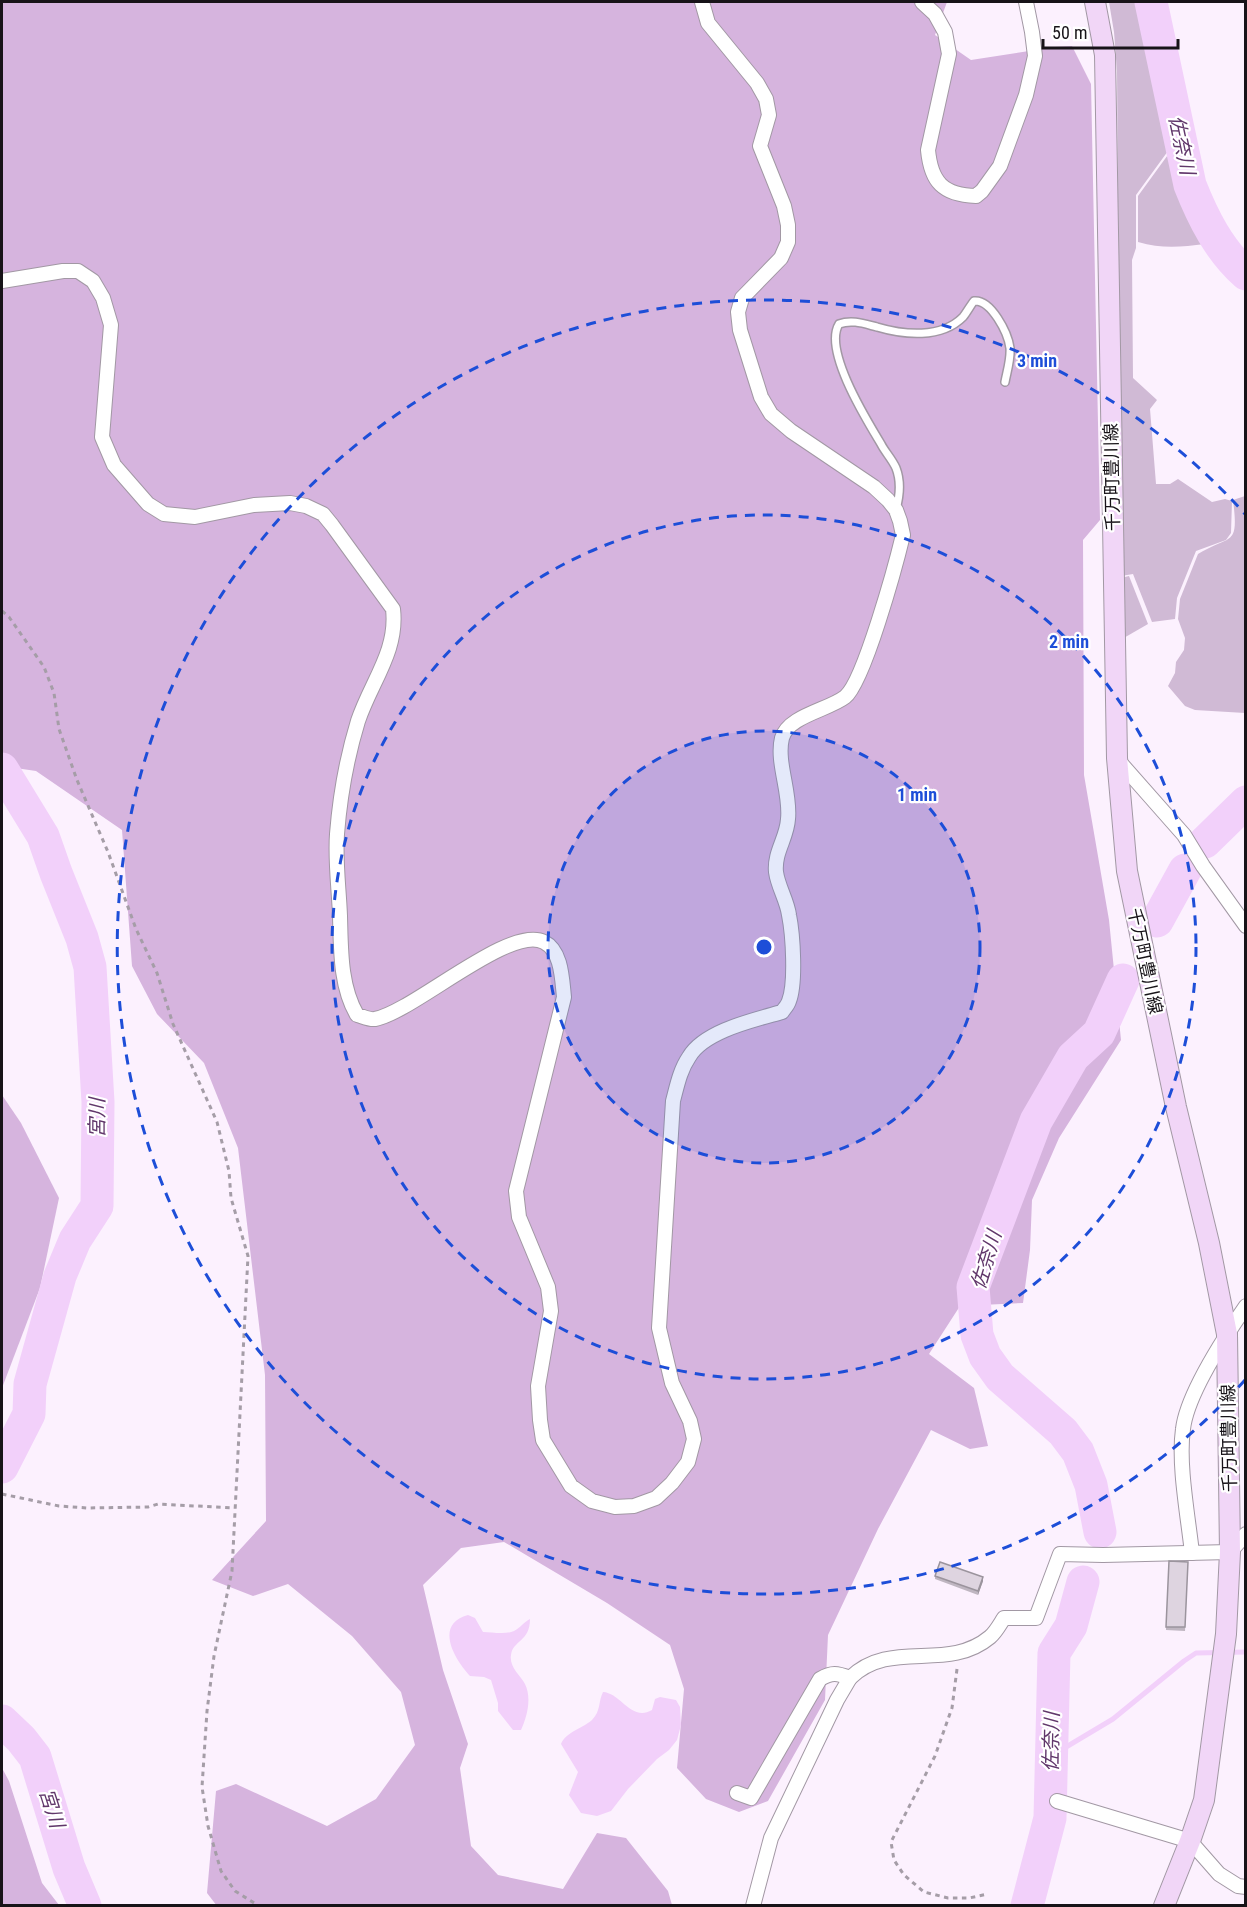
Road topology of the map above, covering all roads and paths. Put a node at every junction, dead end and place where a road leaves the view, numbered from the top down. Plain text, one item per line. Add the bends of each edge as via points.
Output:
1 (702, 2) edge
2 (922, 2) edge
3 (1026, 2) edge
4 (1095, 2) edge
5 (2, 281) edge
6 (1005, 382) dead end
7 (896, 510) junction
8 (2, 611) edge
9 (1117, 758) junction
10 (1245, 926) edge
11 (1245, 1306) edge
12 (1227, 1334) junction
13 (2, 1494) edge
14 (234, 1509) junction
15 (1245, 1534) edge
16 (1230, 1552) junction
17 (1192, 1553) junction
18 (959, 1652) junction
19 (850, 1678) junction
20 (737, 1793) dead end
21 (1057, 1801) dead end
22 (1190, 1841) junction
23 (1245, 1887) edge
24 (988, 1894) dead end
25 (260, 1905) edge
26 (753, 1905) edge
27 (1164, 1905) edge

1 - 7 street via 708,23 766,99 769,115 760,146 788,225 788,242 781,258 742,298 738,312 761,397 771,414 791,431 874,487
2 - 3 street via 935,14 945,32 949,54 928,150 930,166 945,189 976,196 1000,166 1026,96 1035,56
4 - 9 main road, 千万町豊川線 via 1105,55
5 - 7 street via 78,271 93,282 103,298 111,325 102,437 114,465 148,504 164,514 195,517 270,503 306,506 332,525 393,609 392,641 359,718 347,758 337,835 347,995 357,1015 372,1019 392,1013 515,943 531,939 545,942 554,953 564,997 516,1191 519,1217 548,1287 551,1311 538,1386 540,1420 543,1440 571,1486 592,1501 615,1507 634,1506 656,1498 688,1462 694,1439 690,1420 672,1383 659,1328 673,1101 690,1055 709,1039 740,1024 782,1012 789,1002 793,977 789,914 776,872 789,805 782,738 788,726 846,697 856,681 903,535
6 - 7 lane via 1010,349 1006,336 997,317 979,301 950,326 938,331 899,332 856,322 839,324 835,336 839,362 895,467 900,484
8 - 14 path via 44,667 77,780 173,1024 217,1122 231,1198 248,1256
9 - 10 street via 1184,835
9 - 12 main road, 千万町豊川線 via 1126,872
11 - 12 street
12 - 16 main road, 千万町豊川線
12 - 17 street via 1196,1391 1183,1427
13 - 14 path via 87,1508 158,1504
14 - 25 path via 232,1571 214,1656 202,1787 221,1871 234,1891
15 - 16 street
16 - 17 street
16 - 22 main road, 千万町豊川線 via 1226,1634 1204,1800
17 - 18 street via 1060,1554 1036,1618 1004,1618 991,1636
18 - 19 street via 889,1657 860,1668
18 - 24 path via 952,1708 938,1746 891,1842 894,1860 924,1892 948,1898
19 - 20 street via 836,1673 820,1679 751,1798
19 - 26 street via 771,1838
21 - 22 street
22 - 23 street via 1219,1874
22 - 27 main road, 千万町豊川線

